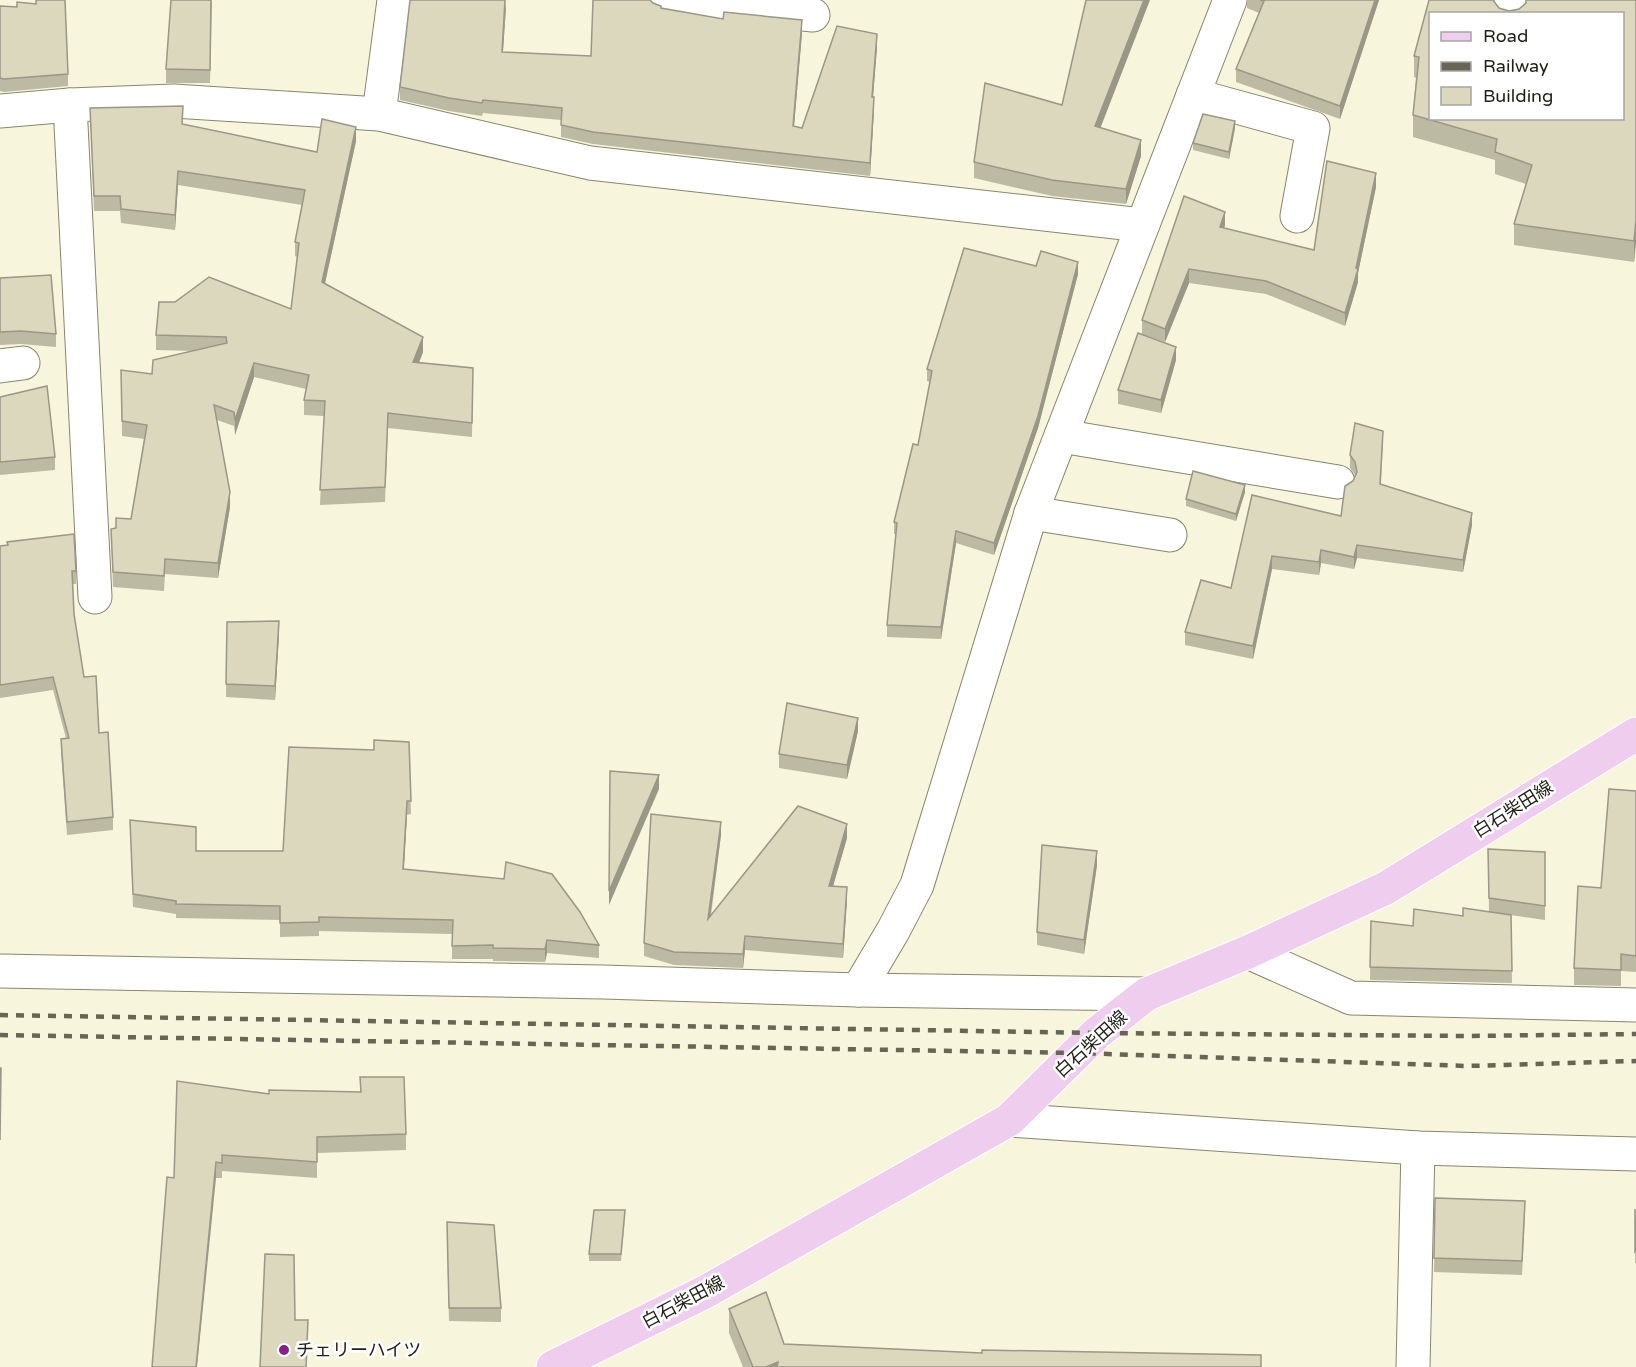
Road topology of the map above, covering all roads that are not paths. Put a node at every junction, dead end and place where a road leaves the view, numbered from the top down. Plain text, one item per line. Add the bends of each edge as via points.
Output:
1 (394, 0) edge
2 (663, 0) edge
3 (1230, 0) edge
4 (813, 15) dead end
5 (1193, 95) junction
6 (70, 105) junction
7 (0, 111) edge
8 (379, 114) junction
9 (1297, 216) dead end
10 (1142, 225) junction
11 (1061, 436) junction
12 (1338, 482) dead end
13 (1031, 513) junction
14 (1170, 535) dead end
15 (95, 597) dead end
16 (1636, 734) edge
17 (1248, 952) junction
18 (0, 970) edge
19 (858, 990) junction
20 (1147, 994) junction
21 (1636, 1005) edge
22 (1009, 1120) junction
23 (1418, 1148) junction
24 (1636, 1154) edge
25 (554, 1367) edge
26 (1413, 1367) edge

1 - 8 street
2 - 4 street
3 - 5 street
5 - 9 street via 1313,128
5 - 10 street
6 - 7 street
6 - 8 street via 174,101
6 - 15 street
8 - 10 street via 590,164
10 - 11 street
11 - 12 street
11 - 13 street
13 - 14 street
13 - 19 street via 917,885
16 - 17 main road, 白石柴田線 via 1386,888
17 - 20 main road, 白石柴田線
17 - 21 street via 1351,998
18 - 19 street via 603,981
19 - 20 street
20 - 22 main road, 白石柴田線 via 1097,1033
22 - 23 street
22 - 25 main road, 白石柴田線 via 705,1292
23 - 24 street
23 - 26 street

